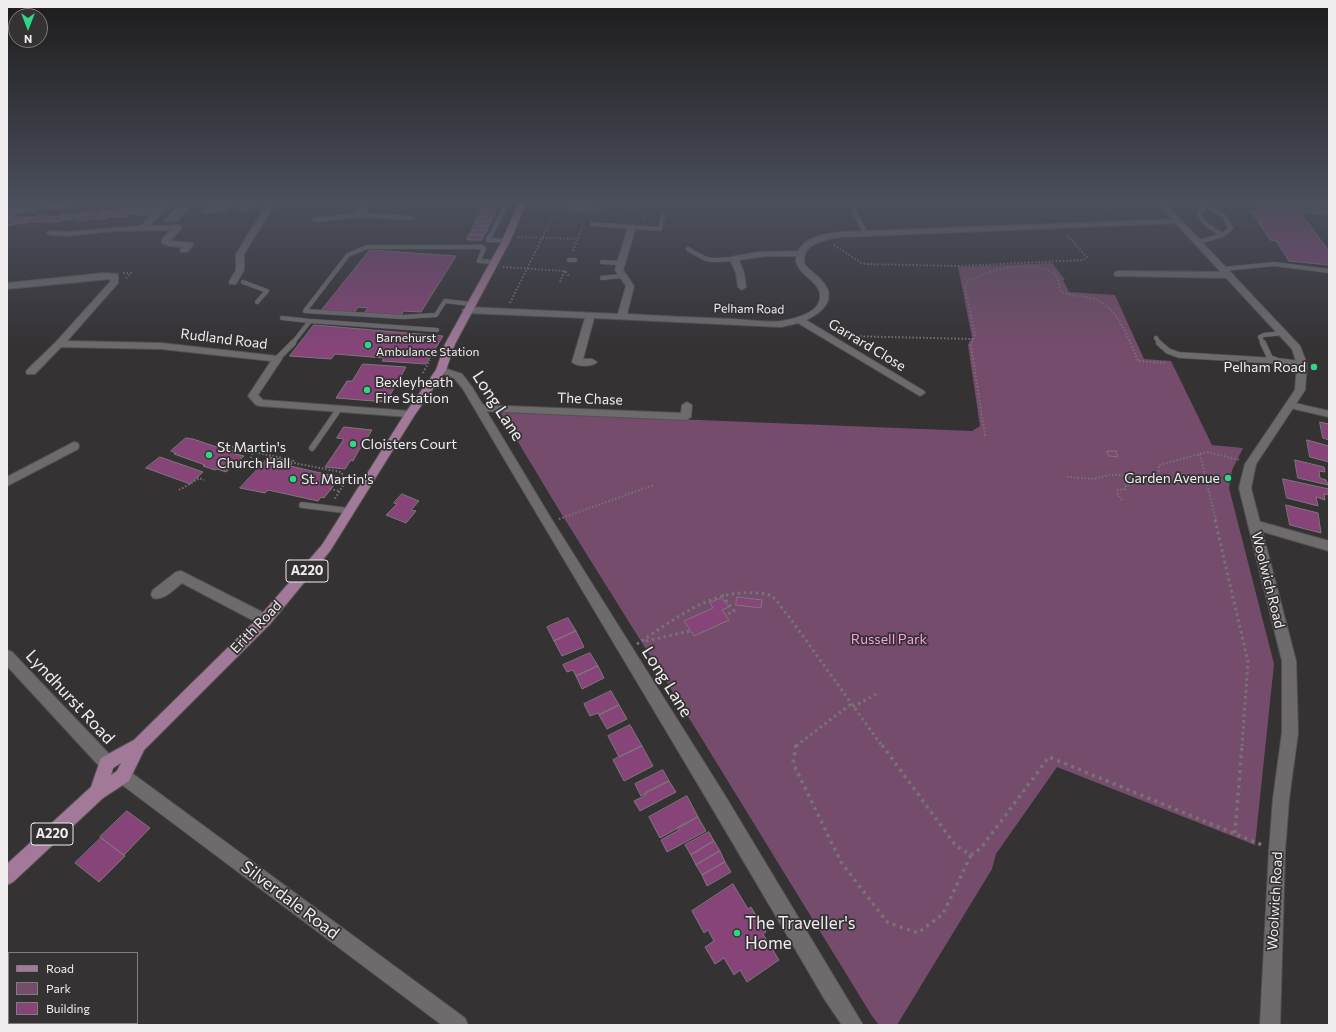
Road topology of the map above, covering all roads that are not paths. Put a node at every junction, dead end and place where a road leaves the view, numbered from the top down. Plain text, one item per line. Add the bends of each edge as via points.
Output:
1 (241, 252) edge
2 (355, 252) edge
3 (483, 252) edge
4 (500, 252) edge
5 (624, 252) edge
6 (693, 252) edge
7 (1208, 252) edge
8 (800, 254) joint
9 (734, 259) junction
10 (569, 260) road end
11 (575, 260) dead end
12 (495, 262) junction
13 (602, 262) dead end
14 (620, 263) junction
15 (1329, 271) edge
16 (1227, 272) junction
17 (1118, 274) dead end
18 (622, 276) junction
19 (602, 278) dead end
20 (243, 282) joint
21 (7, 286) edge
22 (742, 288) dead end
23 (258, 302) dead end
24 (469, 307) junction
25 (590, 316) junction
26 (622, 317) junction
27 (282, 318) dead end
28 (310, 320) junction
29 (800, 320) junction
30 (437, 330) dead end
31 (1283, 333) junction
32 (1156, 338) dead end
33 (59, 344) junction
34 (277, 359) junction
35 (1278, 361) junction
36 (592, 362) dead end
37 (1302, 364) junction
38 (436, 365) junction
39 (31, 372) dead end
40 (920, 393) dead end
41 (687, 405) dead end
42 (1290, 405) junction
43 (481, 408) junction
44 (339, 409) junction
45 (410, 414) junction
46 (1329, 414) edge
47 (74, 446) dead end
48 (312, 448) dead end
49 (7, 482) edge
50 (302, 505) dead end
51 (350, 511) junction
52 (1254, 525) junction
53 (1329, 546) edge
54 (158, 594) dead end
55 (264, 620) junction
56 (7, 656) edge
57 (139, 745) junction
58 (107, 763) junction
59 (123, 776) junction
60 (97, 792) junction
61 (7, 876) edge
62 (458, 1025) edge
63 (853, 1025) edge
64 (1270, 1025) edge

1 - 20 street via 240,270 228,282
2 - 24 lane via 348,255 306,311 417,317 436,314 445,301
3 - 12 lane via 479,261
4 - 12 main road, Erith Road / A220
5 - 14 street
6 - 9 lane via 706,260
7 - 16 street, Woolwich Road
8 - 9 street via 768,254
8 - 29 street, Pelham Road via 801,265 816,278 824,294 821,306 813,314
9 - 22 street via 740,273
10 - 11 lane
12 - 24 main road, Erith Road / A220
13 - 14 lane
14 - 18 street via 619,270
15 - 16 lane via 1274,264
16 - 17 street
16 - 31 street, Woolwich Road
18 - 19 lane
18 - 26 street via 630,286
20 - 23 lane via 267,290
21 - 33 street via 115,276 114,283
24 - 25 street, Pelham Road via 505,312
24 - 38 main road, Erith Road / A220
25 - 26 street, Pelham Road
25 - 36 street via 577,362
26 - 29 street, Pelham Road via 781,324
27 - 28 lane
28 - 30 lane
28 - 34 lane
29 - 40 street, Garrard Close
31 - 35 lane via 1260,337 1270,358
31 - 37 street, Woolwich Road via 1297,348
32 - 35 lane via 1165,351 1179,355
33 - 34 street, Rudland Road via 161,346
33 - 39 street
34 - 44 street, Rudland Road via 253,396 260,403
35 - 37 lane
37 - 42 street, Woolwich Road via 1300,390
38 - 43 street, Long Lane via 458,376
38 - 45 main road, Erith Road / A220
41 - 43 street, The Chase via 686,417
42 - 46 street
42 - 52 street, Woolwich Road via 1251,464 1247,476 1245,488
43 - 63 street, Long Lane via 548,523
44 - 45 street, Rudland Road
44 - 48 lane
45 - 51 main road, Erith Road / A220
47 - 49 street
50 - 51 lane
51 - 55 main road, Erith Road / A220 via 326,548
52 - 53 street
52 - 64 street, Woolwich Road via 1289,661 1290,733 1277,851
54 - 55 street via 181,576
55 - 57 main road, Erith Road / A220
56 - 58 street, Lyndhurst Road
57 - 58 main road, Erith Road / A220
57 - 59 main road, Erith Road / A220
58 - 60 main road, A220
59 - 60 main road, A220
59 - 62 street, Silverdale Road
60 - 61 main road, A220

